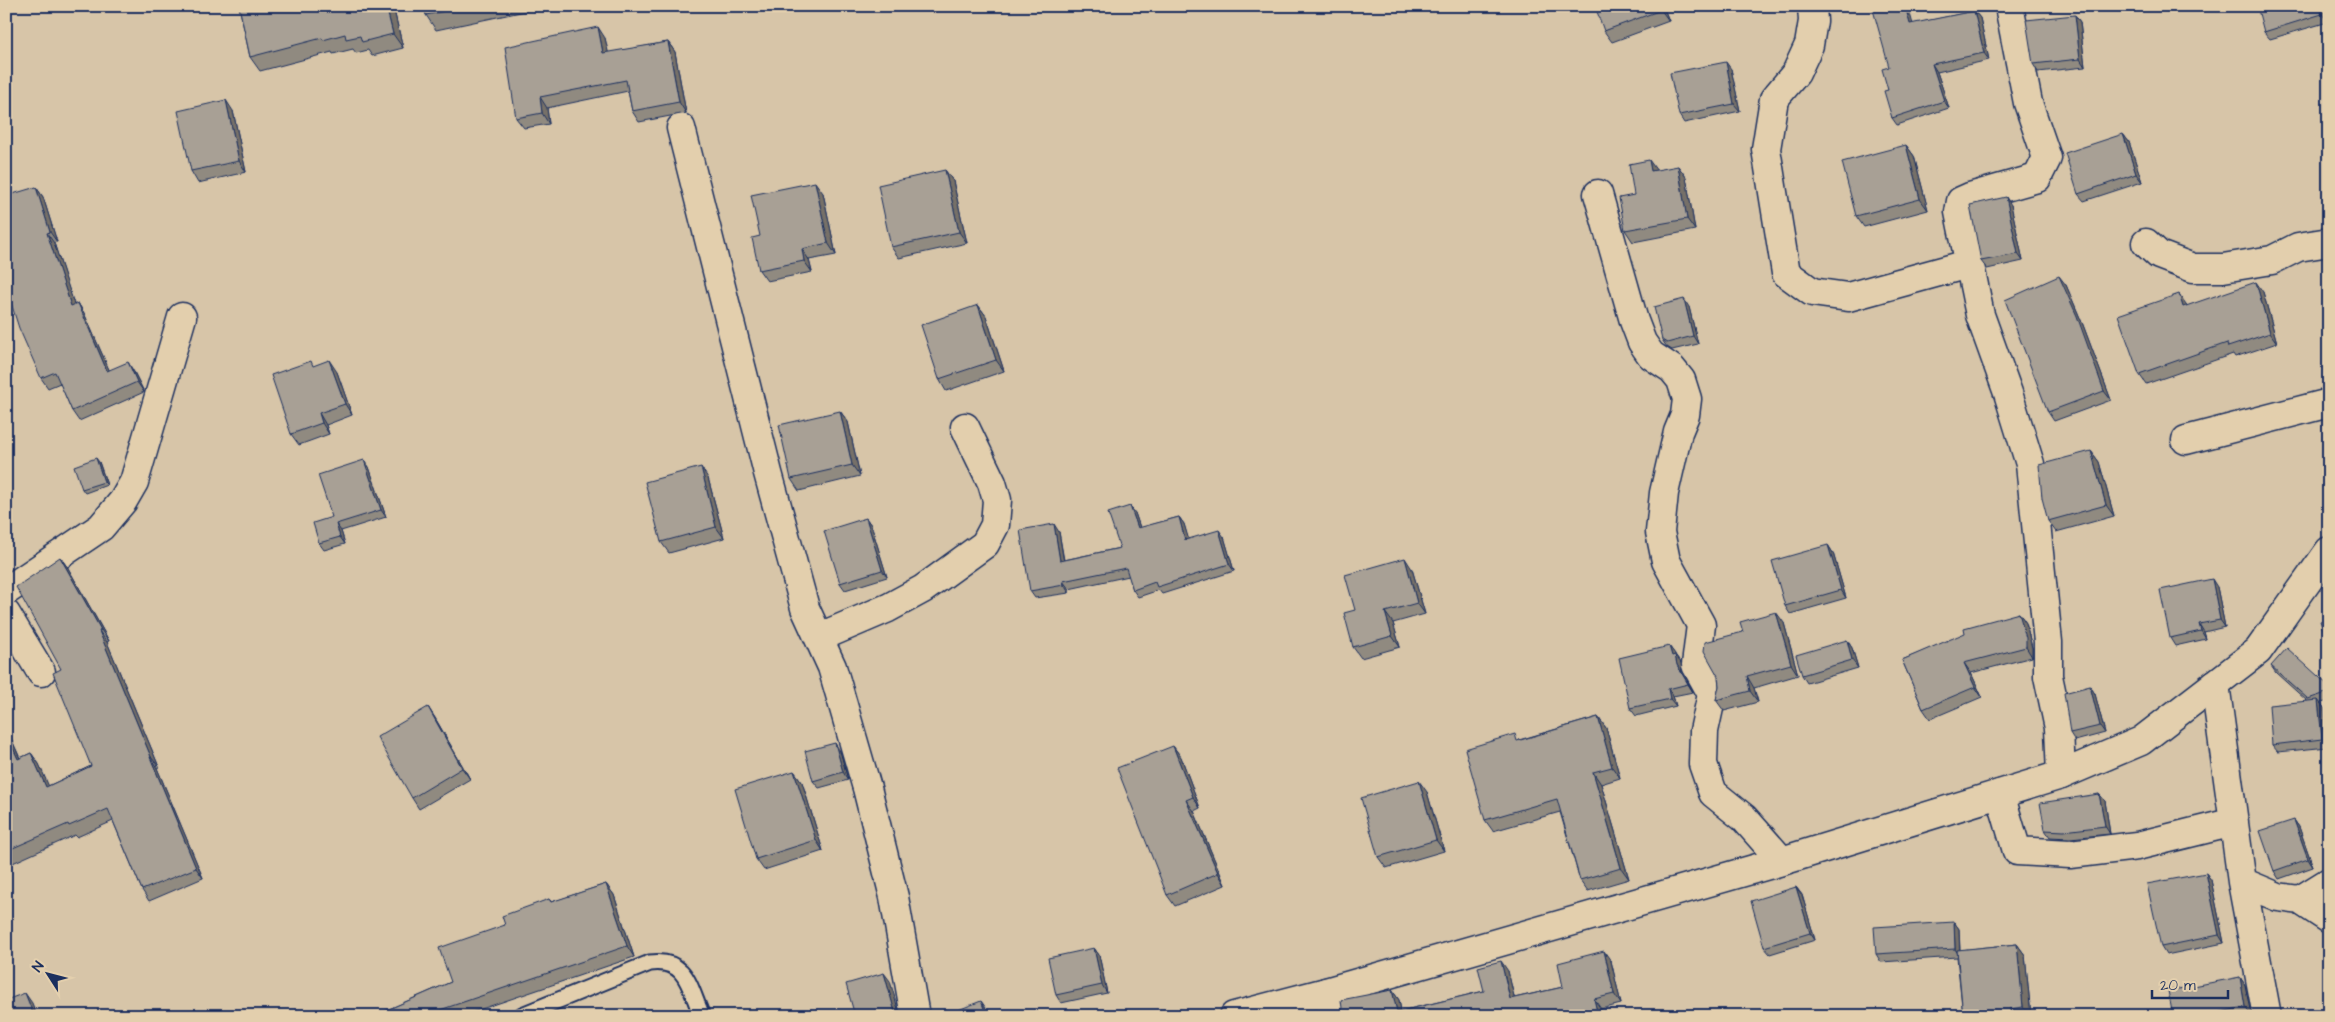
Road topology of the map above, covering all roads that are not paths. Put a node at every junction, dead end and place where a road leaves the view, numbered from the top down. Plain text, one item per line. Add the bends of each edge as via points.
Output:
1 (1812, 6) edge
2 (2008, 6) edge
3 (680, 128) dead end
4 (1598, 194) dead end
5 (2329, 242) edge
6 (2146, 243) dead end
7 (1968, 264) junction
8 (182, 317) dead end
9 (2329, 404) edge
10 (965, 427) dead end
11 (2186, 440) dead end
12 (2329, 551) edge
13 (6, 591) edge
14 (6, 614) edge
15 (820, 637) junction
16 (41, 672) dead end
17 (2215, 684) junction
18 (2061, 775) junction
19 (2000, 794) junction
20 (2234, 822) junction
21 (1782, 861) junction
22 (2242, 882) junction
23 (2329, 882) edge
24 (2300, 900) junction
25 (2329, 919) edge
26 (1329, 1004) edge
27 (522, 1015) edge
28 (702, 1016) edge
29 (915, 1016) edge
30 (1234, 1016) edge
31 (2267, 1016) edge

1 - 7 street via 1814,21 1809,45 1796,73 1774,99 1766,149 1786,274 1812,292 1848,297
2 - 7 street via 2028,103 2047,158 2037,178 1961,201 1958,212
3 - 15 street via 770,483 806,608
4 - 21 street via 1642,342 1651,355 1672,369 1681,380 1687,399 1664,493 1660,532 1666,561 1701,625 1696,665 1712,694 1704,732 1703,764 1713,793 1744,818
5 - 6 street via 2298,247 2272,260 2222,268 2193,268 2159,255
7 - 18 street via 1980,315 2030,464 2048,642 2048,676 2059,728
8 - 13 street via 134,482 123,501 101,527
9 - 11 street
10 - 15 street via 997,500 995,525 985,544 923,589
12 - 17 street via 2258,651
14 - 16 street
15 - 29 street via 843,704 892,888
17 - 18 street via 2141,740
17 - 20 street
18 - 19 street
19 - 20 street via 2017,851 2070,854 2137,846
19 - 21 street
20 - 22 street
21 - 26 street
22 - 24 street via 2278,897
22 - 31 street
23 - 24 street
24 - 25 street
26 - 30 street
27 - 28 lane via 650,963 663,962 676,965 684,976

